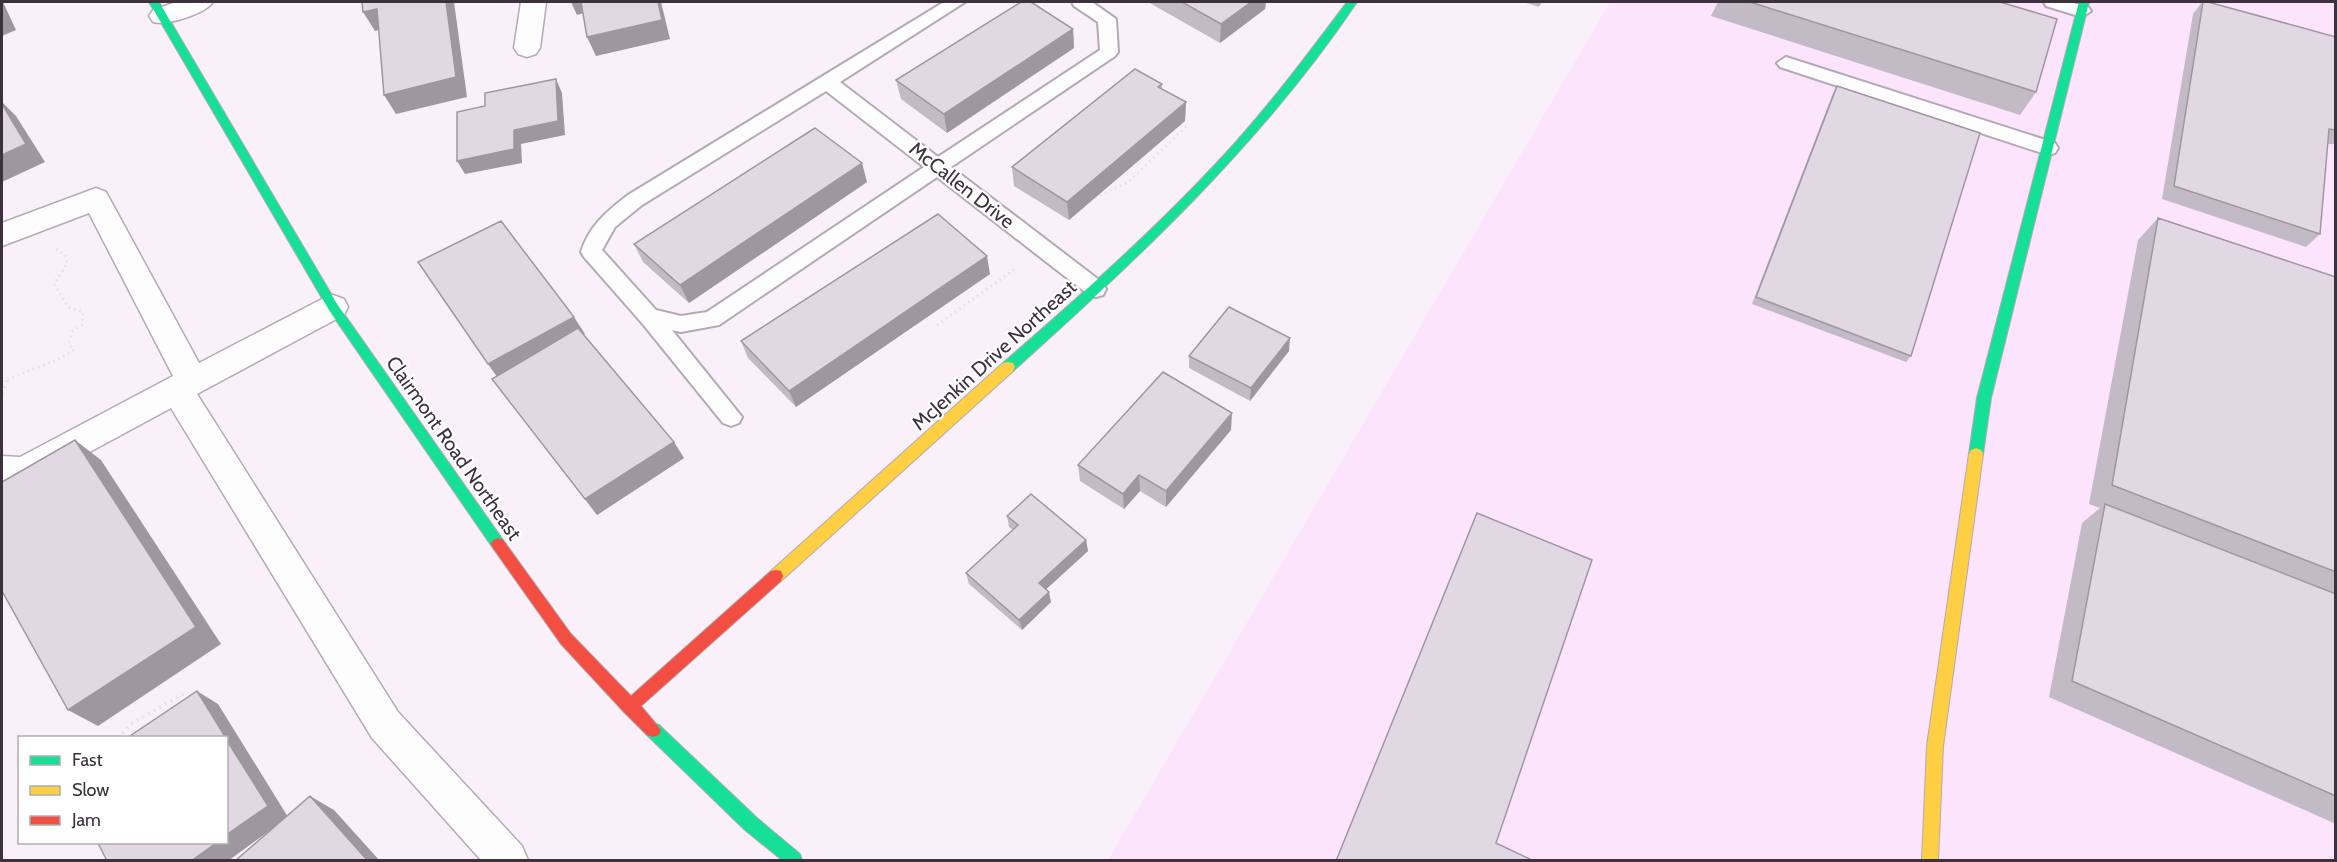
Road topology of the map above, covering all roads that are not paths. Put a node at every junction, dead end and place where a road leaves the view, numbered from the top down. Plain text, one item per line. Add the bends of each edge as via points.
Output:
1 (200, 2) edge
2 (533, 2) edge
3 (956, 2) edge
4 (1080, 2) edge
5 (1352, 2) edge
6 (2052, 2) edge
7 (2083, 6) edge
8 (158, 8) edge
9 (527, 48) dead end
10 (1786, 63) dead end
11 (827, 82) junction
12 (2048, 148) junction
13 (938, 167) junction
14 (2, 235) edge
15 (1096, 289) junction
16 (333, 307) junction
17 (649, 317) junction
18 (186, 387) junction
19 (731, 417) dead end
20 (2, 470) edge
21 (629, 707) junction
22 (508, 861) edge
23 (794, 861) edge
24 (1930, 861) edge

1 - 8 street
2 - 9 street
3 - 11 lane
4 - 13 lane via 1107,19 1109,52
5 - 15 street, McJenkin Drive Northeast via 1295,80 1212,176
6 - 7 lane
7 - 12 street
8 - 16 street, Clairmont Road Northeast
10 - 12 lane
11 - 13 lane, McCallen Drive
11 - 17 lane via 635,200 595,236 591,252
12 - 24 street via 1984,398 1935,746
13 - 15 lane, McCallen Drive
13 - 17 lane via 712,319 681,324
14 - 18 street via 96,199
15 - 21 street, McJenkin Drive Northeast
16 - 18 street
16 - 21 street, Clairmont Road Northeast via 546,613
17 - 19 lane
18 - 20 street via 24,471
18 - 22 street via 385,725
21 - 23 street, Clairmont Road Northeast

